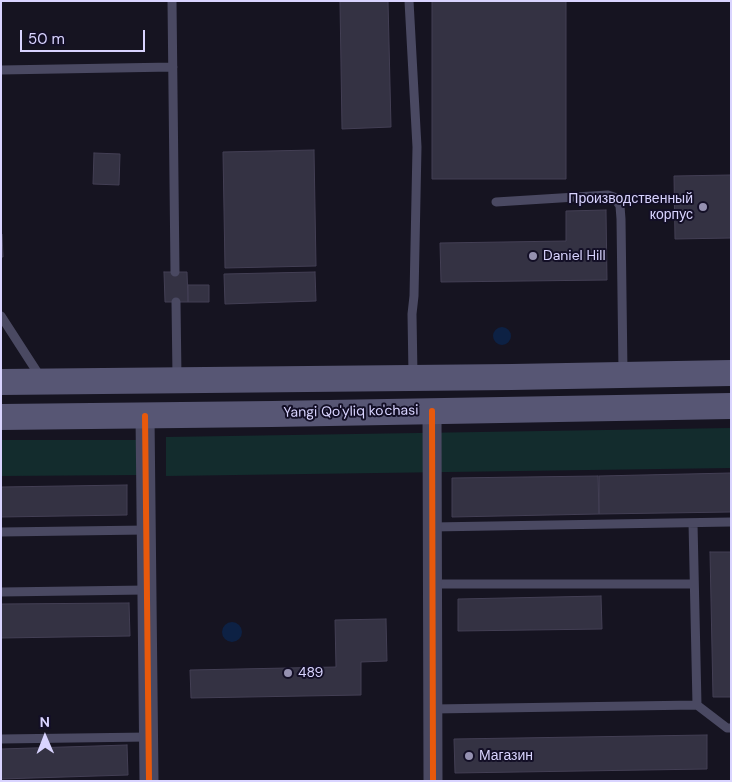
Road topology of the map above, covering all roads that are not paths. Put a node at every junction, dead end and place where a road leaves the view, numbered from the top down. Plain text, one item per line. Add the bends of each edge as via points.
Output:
1 (172, 1) edge
2 (409, 1) edge
3 (173, 67) junction
4 (1, 70) edge
5 (496, 202) dead end
6 (175, 272) dead end
7 (176, 302) dead end
8 (1, 316) edge
9 (731, 373) edge
10 (623, 375) junction
11 (413, 378) junction
12 (177, 380) junction
13 (1, 382) edge
14 (44, 382) junction
15 (731, 406) edge
16 (432, 411) junction
17 (145, 416) junction
18 (1, 417) edge
19 (731, 522) edge
20 (693, 523) junction
21 (432, 527) junction
22 (146, 530) junction
23 (1, 532) edge
24 (433, 584) junction
25 (694, 584) junction
26 (146, 590) junction
27 (1, 592) edge
28 (696, 705) junction
29 (433, 709) junction
30 (731, 728) edge
31 (148, 737) junction
32 (1, 739) edge
33 (148, 781) edge
34 (433, 781) edge

1 - 3 lane
2 - 11 lane via 417,147
3 - 4 lane
3 - 6 lane
5 - 10 lane via 608,195 620,206
7 - 12 lane
8 - 14 lane
9 - 10 main road
10 - 11 main road
11 - 12 main road
12 - 14 main road
13 - 14 main road
15 - 16 main road, Yangi Qo'yliq ko'chasi
16 - 17 main road, Yangi Qo'yliq ko'chasi
16 - 21 street
17 - 18 main road, Yangi Qo'yliq ko'chasi
17 - 22 street
19 - 20 lane
20 - 21 lane
20 - 25 lane
21 - 24 street
22 - 23 lane
22 - 26 street
24 - 25 lane
24 - 29 street
25 - 28 lane
26 - 27 lane
26 - 31 street
28 - 29 lane
28 - 30 lane
29 - 34 street
31 - 32 lane
31 - 33 street

